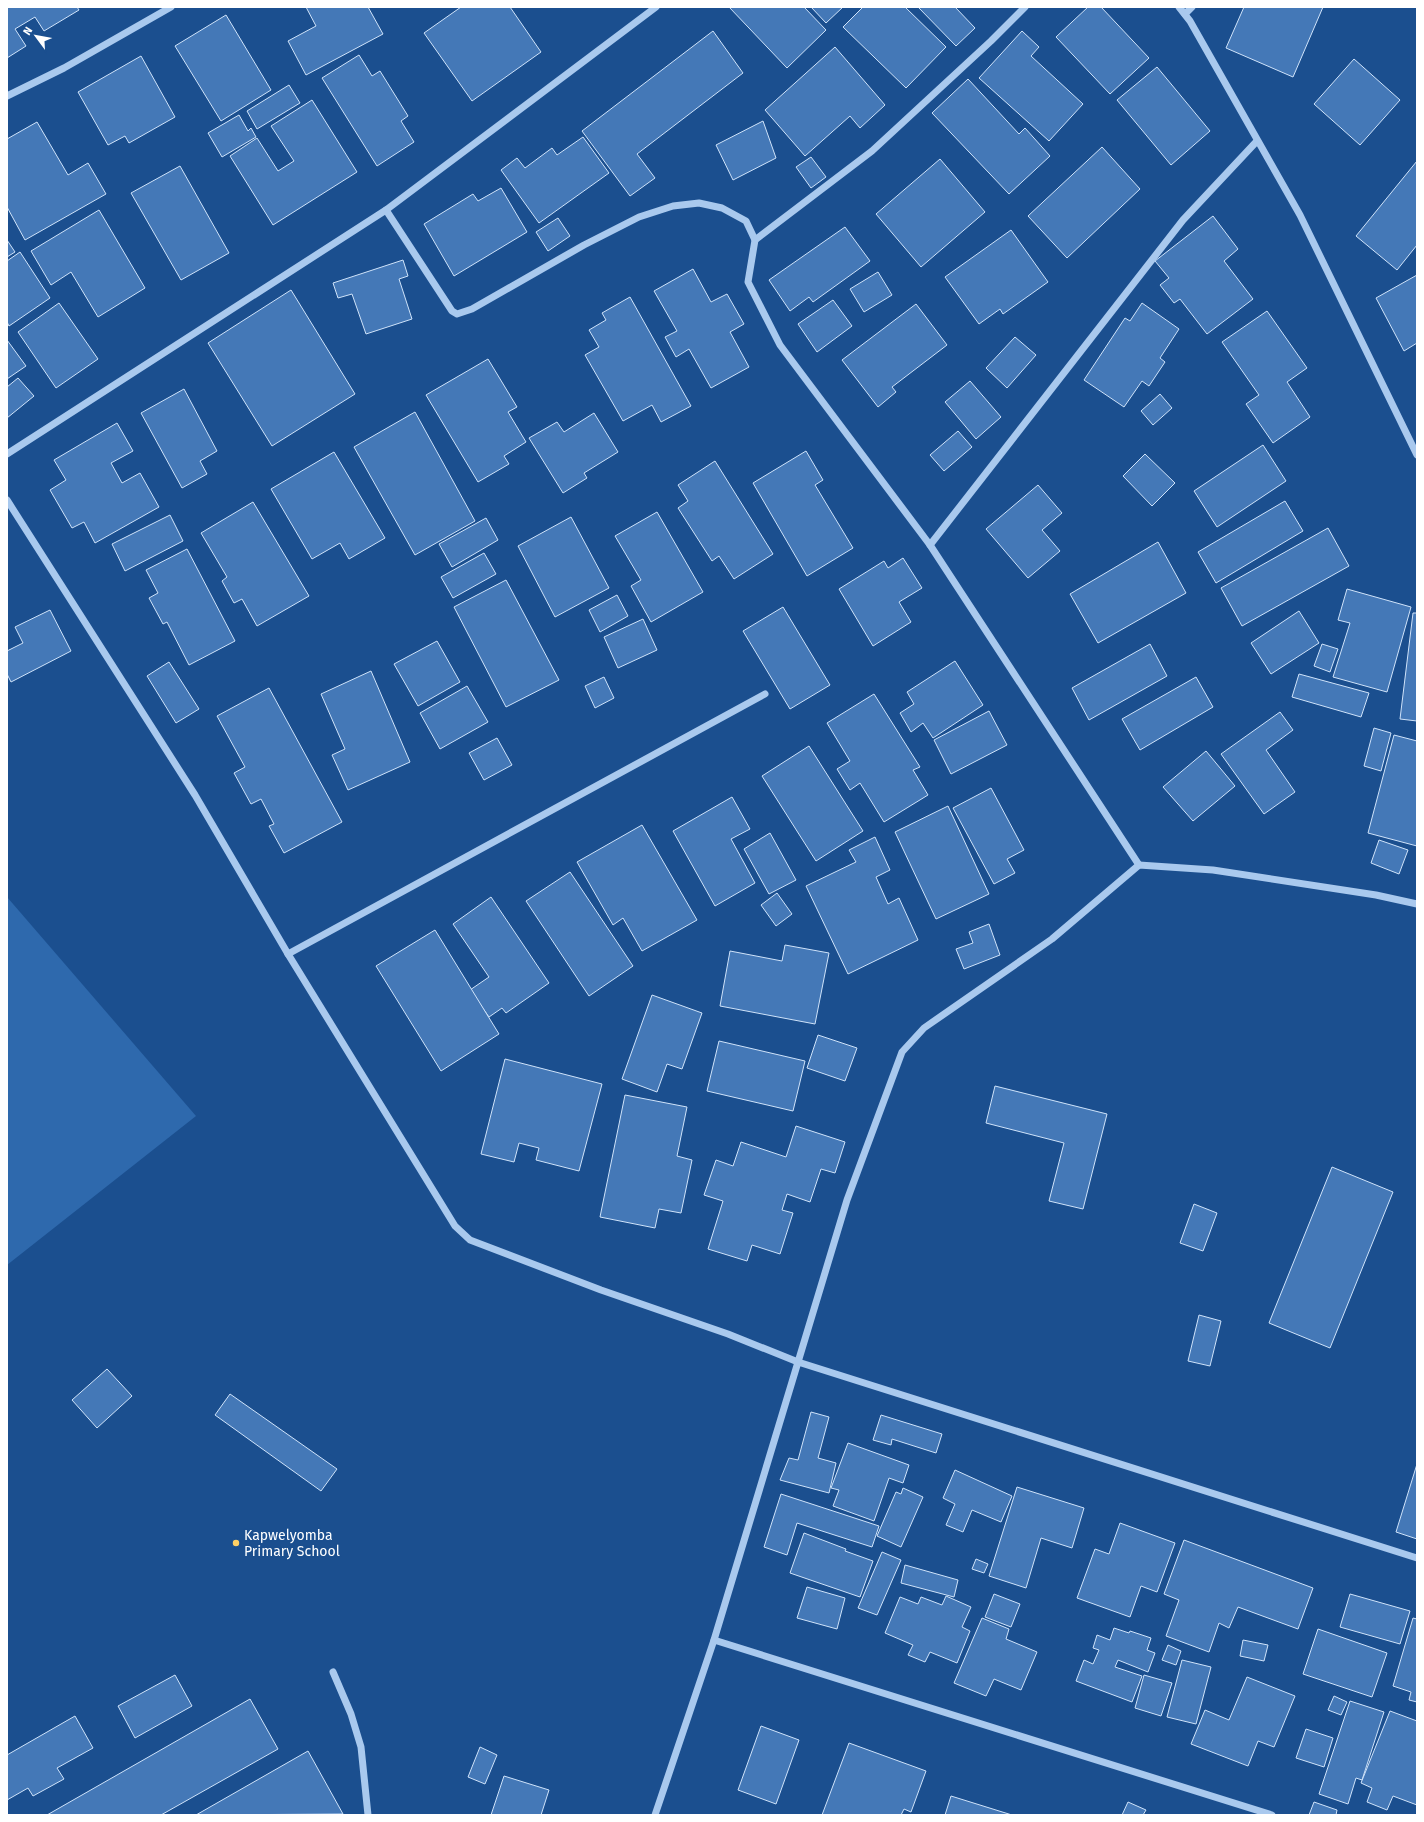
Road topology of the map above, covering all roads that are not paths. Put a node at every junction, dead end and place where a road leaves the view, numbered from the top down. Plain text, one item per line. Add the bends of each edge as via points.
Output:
1 (171, 7) edge
2 (656, 7) edge
3 (1026, 7) edge
4 (1179, 7) edge
5 (1192, 7) edge
6 (1185, 14) junction
7 (7, 96) edge
8 (1258, 141) junction
9 (386, 210) junction
10 (755, 240) junction
11 (7, 454) edge
12 (1417, 455) edge
13 (7, 500) edge
14 (930, 545) junction
15 (765, 694) dead end
16 (1139, 865) junction
17 (1417, 904) edge
18 (288, 954) junction
19 (798, 1362) junction
20 (1417, 1558) edge
21 (714, 1640) junction
22 (333, 1672) dead end
23 (368, 1815) edge
24 (655, 1815) edge
25 (1272, 1815) edge

1 - 7 street via 64,68
2 - 9 street
3 - 10 street via 872,151
4 - 6 street
5 - 6 street
6 - 8 street
8 - 12 street via 1300,215
8 - 14 street via 1183,220
9 - 10 street via 452,311 457,314 472,309 584,245 639,217 673,206 699,204 722,208 746,221
9 - 11 street
10 - 14 street via 748,282 780,345
13 - 18 street via 195,795
14 - 16 street
15 - 18 street
16 - 17 street via 1213,870 1376,894
16 - 19 street via 1052,939 924,1028 902,1052 847,1200
18 - 19 street via 455,1226 470,1240
19 - 20 street
19 - 21 street
21 - 24 street
21 - 25 street
22 - 23 street via 351,1714 361,1747

